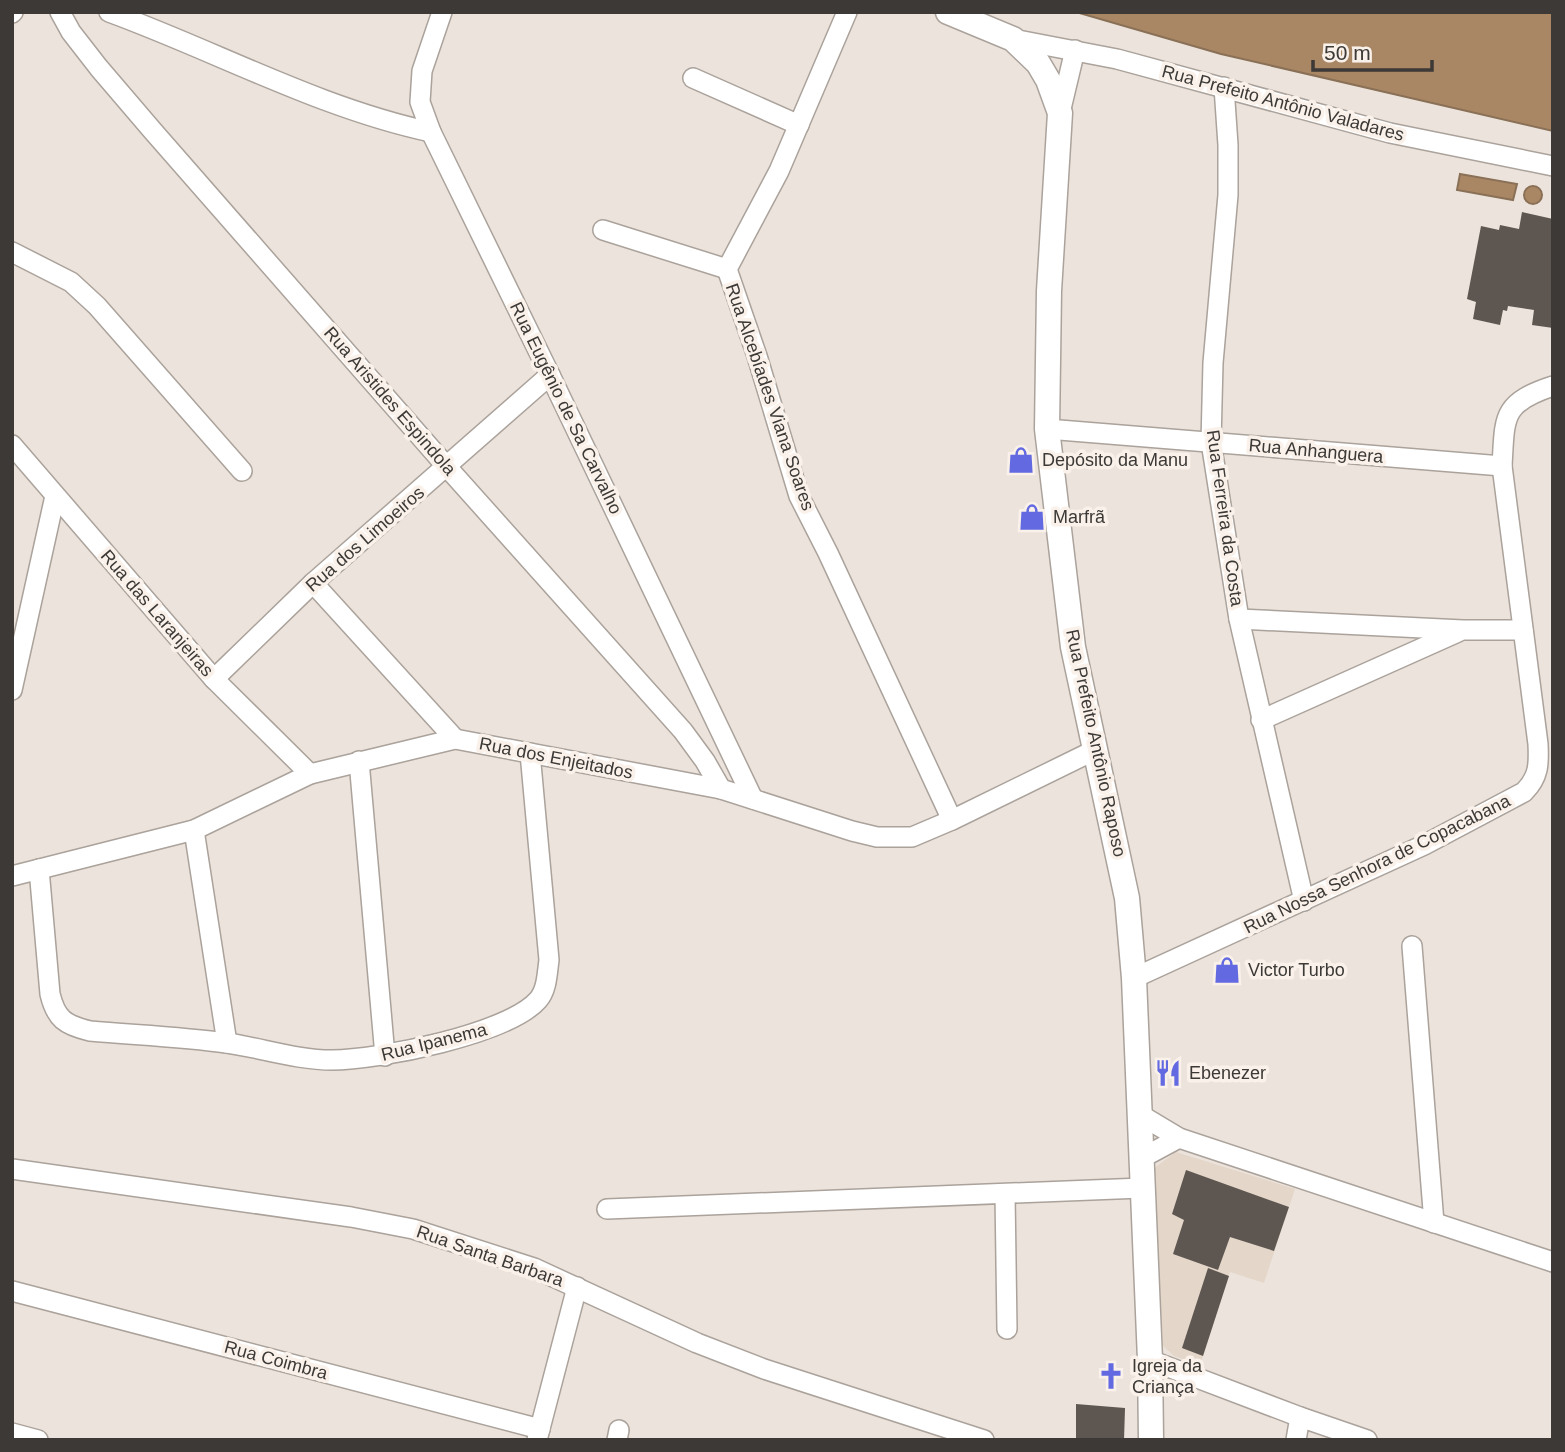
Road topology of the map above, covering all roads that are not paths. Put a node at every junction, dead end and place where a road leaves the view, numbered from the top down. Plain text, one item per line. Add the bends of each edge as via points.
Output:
1 (60, 12) edge
2 (109, 12) edge
3 (442, 12) edge
4 (847, 12) edge
5 (948, 12) edge
6 (1013, 39) junction
7 (1075, 50) junction
8 (693, 78) dead end
9 (1224, 87) junction
10 (1060, 113) junction
11 (799, 125) junction
12 (431, 132) junction
13 (1553, 166) edge
14 (603, 230) dead end
15 (12, 252) edge
16 (727, 269) junction
17 (551, 375) junction
18 (1553, 386) edge
19 (1047, 429) junction
20 (1211, 442) junction
21 (12, 445) edge
22 (1502, 466) junction
23 (447, 467) junction
24 (242, 471) dead end
25 (55, 496) junction
26 (313, 583) junction
27 (1240, 619) junction
28 (1463, 630) junction
29 (1523, 630) junction
30 (215, 679) junction
31 (12, 690) edge
32 (1261, 720) junction
33 (455, 739) junction
34 (1095, 750) junction
35 (530, 753) junction
36 (359, 761) junction
37 (310, 774) junction
38 (721, 789) junction
39 (753, 799) junction
40 (951, 820) junction
41 (194, 830) junction
42 (39, 869) junction
43 (12, 876) edge
44 (1304, 901) junction
45 (1412, 946) dead end
46 (1134, 978) junction
47 (228, 1043) junction
48 (385, 1056) junction
49 (1139, 1114) junction
50 (1179, 1138) junction
51 (1140, 1159) junction
52 (12, 1169) edge
53 (1142, 1188) junction
54 (1006, 1194) junction
55 (607, 1209) dead end
56 (1434, 1223) junction
57 (1553, 1262) edge
58 (577, 1287) junction
59 (12, 1291) edge
60 (1007, 1329) dead end
61 (1150, 1360) junction
62 (1300, 1417) junction
63 (12, 1433) edge
64 (538, 1434) edge
65 (38, 1440) edge
66 (984, 1440) edge
67 (1151, 1440) edge
68 (1296, 1440) edge
69 (1367, 1440) edge

1 - 23 street, Rua Aristides Espindola via 99,68
2 - 12 street via 333,104
3 - 12 street, Rua Eugênio de Sa Carvalho via 422,71 420,102
4 - 11 street, Rua Alcebíades Viana Soares
5 - 6 street
6 - 7 street, Rua Prefeito Antônio Valadares
6 - 10 street via 1038,63
7 - 9 street, Rua Prefeito Antônio Valadares
7 - 10 street, Rua Prefeito Antônio Raposo
8 - 11 street
9 - 13 street, Rua Prefeito Antônio Valadares via 1390,133
9 - 20 street, Rua Ferreira da Costa via 1228,195
10 - 19 street, Rua Prefeito Antônio Raposo via 1049,290
11 - 16 street, Rua Alcebíades Viana Soares
12 - 17 street, Rua Eugênio de Sa Carvalho
14 - 16 street
15 - 24 street via 71,282 97,306
16 - 40 street, Rua Alcebíades Viana Soares via 799,496
17 - 23 street, Rua dos Limoeiros
17 - 39 street, Rua Eugênio de Sa Carvalho
18 - 22 street, Rua Nossa Senhora de Copacabana via 1531,393 1508,413
19 - 20 street, Rua Anhanguera
19 - 34 street, Rua Prefeito Antônio Raposo via 1073,647
20 - 22 street, Rua Anhanguera
20 - 27 street, Rua Ferreira da Costa
21 - 25 street, Rua das Laranjeiras
22 - 29 street, Rua Nossa Senhora de Copacabana
23 - 26 street, Rua dos Limoeiros
23 - 38 street, Rua Aristides Espindola via 682,731
25 - 30 street, Rua das Laranjeiras
25 - 31 street
26 - 30 street, Rua dos Limoeiros
26 - 33 street
27 - 28 street
27 - 32 street, Rua Ferreira da Costa
28 - 29 street
28 - 32 street
29 - 44 street, Rua Nossa Senhora de Copacabana via 1538,744 1535,781 1524,792 1424,845
30 - 37 street, Rua das Laranjeiras
32 - 44 street, Rua Ferreira da Costa
33 - 35 street, Rua dos Enjeitados
33 - 36 street, Rua dos Enjeitados
34 - 40 street, Rua dos Enjeitados
34 - 46 street, Rua Prefeito Antônio Raposo via 1120,855
35 - 38 street, Rua dos Enjeitados
35 - 48 street, Rua Ipanema via 549,960 540,999 516,1017 484,1030
36 - 37 street, Rua dos Enjeitados
36 - 48 street
37 - 41 street, Rua dos Enjeitados
38 - 39 street, Rua dos Enjeitados
39 - 40 street, Rua dos Enjeitados via 877,837 912,836
41 - 42 street, Rua dos Enjeitados
41 - 47 street
42 - 43 street, Rua dos Enjeitados
42 - 47 street, Rua Ipanema via 50,994 54,1010 63,1020 90,1031
44 - 46 street, Rua Nossa Senhora de Copacabana
45 - 56 street
46 - 49 street, Rua Prefeito Antônio Raposo
47 - 48 street, Rua Ipanema via 331,1060
49 - 50 street
49 - 51 street, Rua Prefeito Antônio Raposo
50 - 51 street
50 - 56 street
51 - 53 street, Rua Prefeito Antônio Raposo
52 - 58 street, Rua Santa Barbara via 413,1229 483,1250
53 - 54 street
53 - 61 street, Rua Prefeito Antônio Raposo
54 - 55 street
54 - 60 street
56 - 57 street
58 - 64 street
58 - 66 street, Rua Santa Barbara via 764,1369
59 - 64 street, Rua Coimbra
61 - 62 street
61 - 67 street, Rua Prefeito Antônio Raposo
62 - 68 street
62 - 69 street
63 - 65 street

